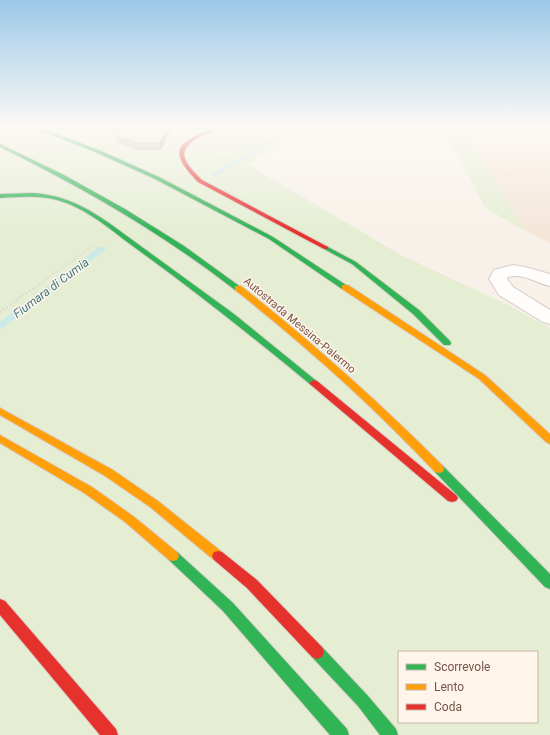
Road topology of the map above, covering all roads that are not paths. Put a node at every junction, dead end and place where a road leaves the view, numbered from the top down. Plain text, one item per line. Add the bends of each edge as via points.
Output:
1 (36, 162) edge
2 (122, 162) edge
3 (181, 162) edge
4 (0, 196) edge
5 (550, 281) edge
6 (550, 318) edge
7 (482, 377) junction
8 (0, 411) edge
9 (0, 438) edge
10 (550, 440) edge
11 (527, 559) junction
12 (550, 583) edge
13 (0, 605) edge
14 (110, 735) edge
15 (340, 735) edge
16 (390, 735) edge

1 - 11 highway, Autostrada Messina-Palermo via 147,223 278,318 393,421
2 - 7 highway via 271,238
3 - 7 highway via 188,172 200,181 354,263 416,312
4 - 11 highway via 42,196 66,201 104,223 228,312
5 - 6 street via 535,274 514,271 500,274 498,279 506,291
7 - 10 highway
8 - 16 highway via 109,473 154,504 252,584 363,701
9 - 15 highway via 88,490 129,519 177,560 228,607
11 - 12 highway
13 - 14 highway

